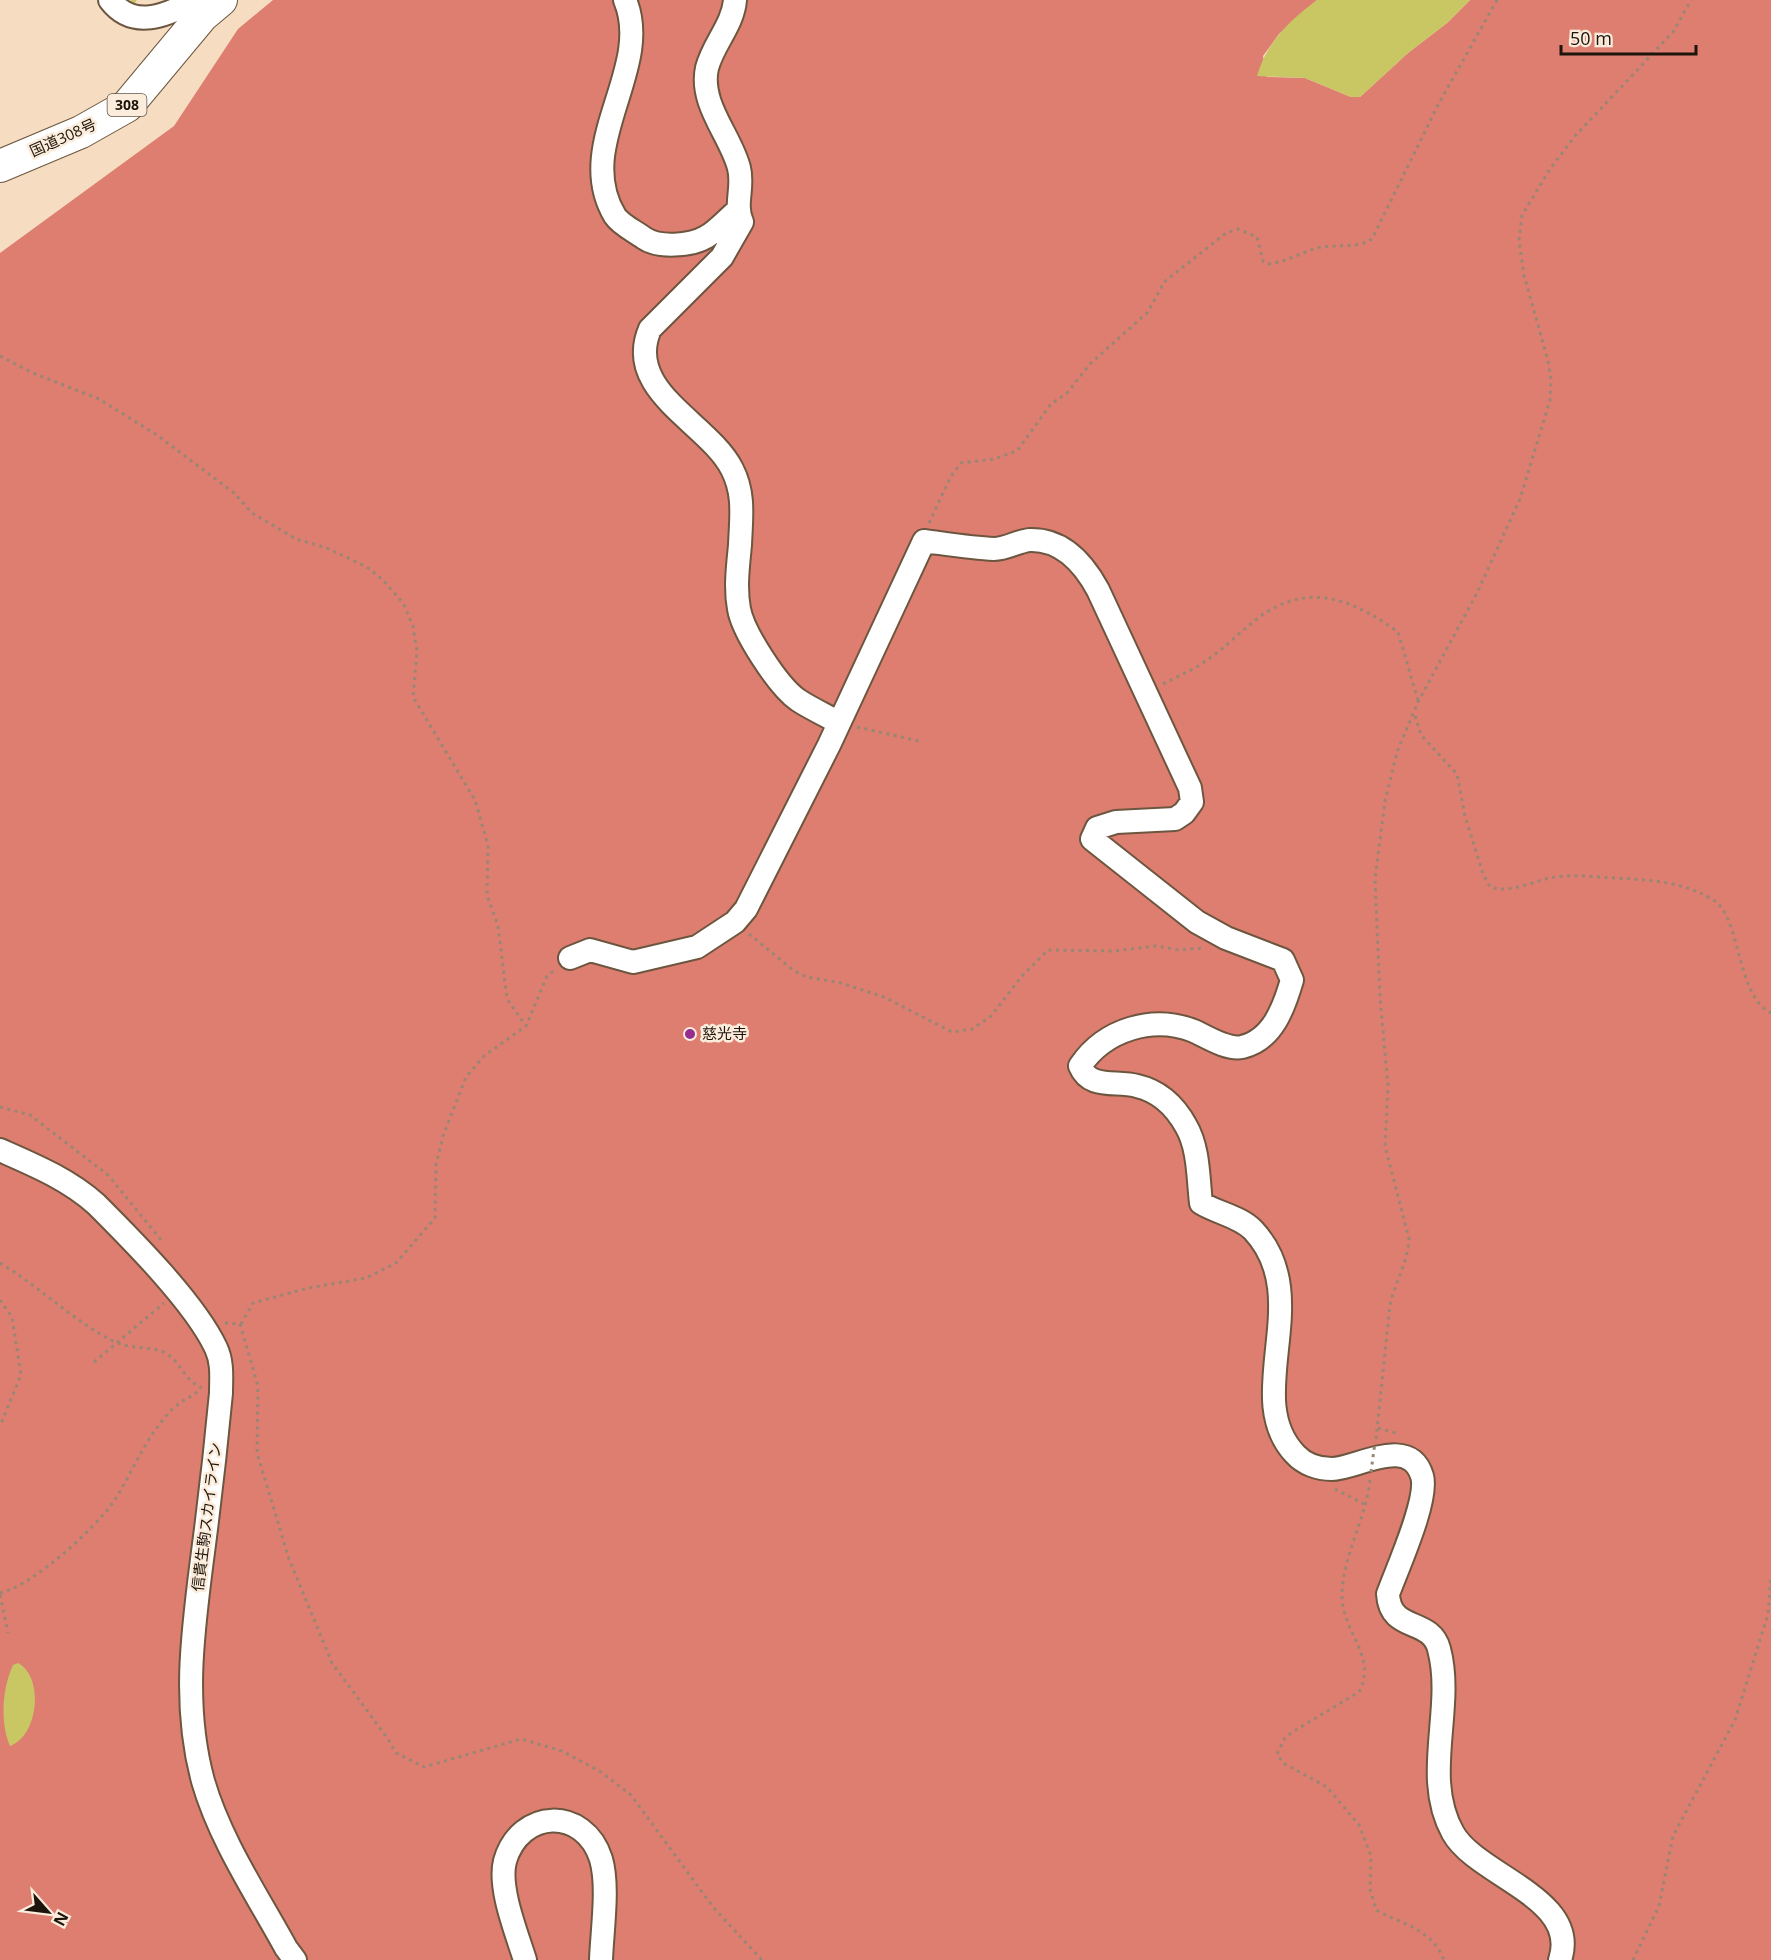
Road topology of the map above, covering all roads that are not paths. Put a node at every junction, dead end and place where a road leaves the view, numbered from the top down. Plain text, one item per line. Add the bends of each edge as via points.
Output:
1 (110, 0) edge
2 (195, 0) edge
3 (221, 0) edge
4 (625, 0) edge
5 (735, 0) edge
6 (0, 166) edge
7 (737, 211) junction
8 (838, 722) junction
9 (570, 958) road end
10 (0, 1150) edge
11 (296, 1960) edge
12 (525, 1960) edge
13 (601, 1960) edge
14 (1560, 1960) edge

1 - 2 street via 120,13 137,18 160,16
3 - 6 highway, 国道308号 / 308 via 202,16 121,110 81,132
4 - 7 street via 632,36 605,140 603,186 616,218 650,242 682,244 705,238
5 - 7 street via 707,67 706,80 717,119 739,168 741,190
7 - 8 street via 742,222 734,238 708,273 650,329 644,357 663,398 722,452 733,469 743,508 737,583 742,623 796,699
8 - 9 street via 768,868 735,922 697,947 633,962 590,950
8 - 14 street via 924,541 996,549 1030,540 1071,553 1088,571 1190,788 1192,801 1175,819 1116,822 1097,828 1092,839 1197,922 1283,960 1292,980 1282,1012 1261,1038 1241,1047 1168,1023 1153,1023 1118,1033 1088,1054 1080,1066 1084,1076 1097,1083 1136,1085 1169,1102 1194,1146 1201,1203 1252,1229 1270,1253 1282,1298 1274,1385 1277,1414 1282,1437 1296,1455 1310,1465 1333,1470 1366,1458 1399,1456 1412,1463 1421,1475 1422,1489 1413,1527 1388,1594 1388,1605 1393,1615 1430,1633 1439,1646 1444,1696 1438,1768 1450,1827 1460,1843 1535,1899 1555,1919 1563,1940
10 - 11 street, 信貴生駒スカイライン via 81,1191 177,1293 216,1349 221,1365 211,1391 191,1645 189,1696 193,1735 216,1815
12 - 13 street via 506,1894 505,1863 519,1835 535,1823 554,1820 583,1830 601,1859

